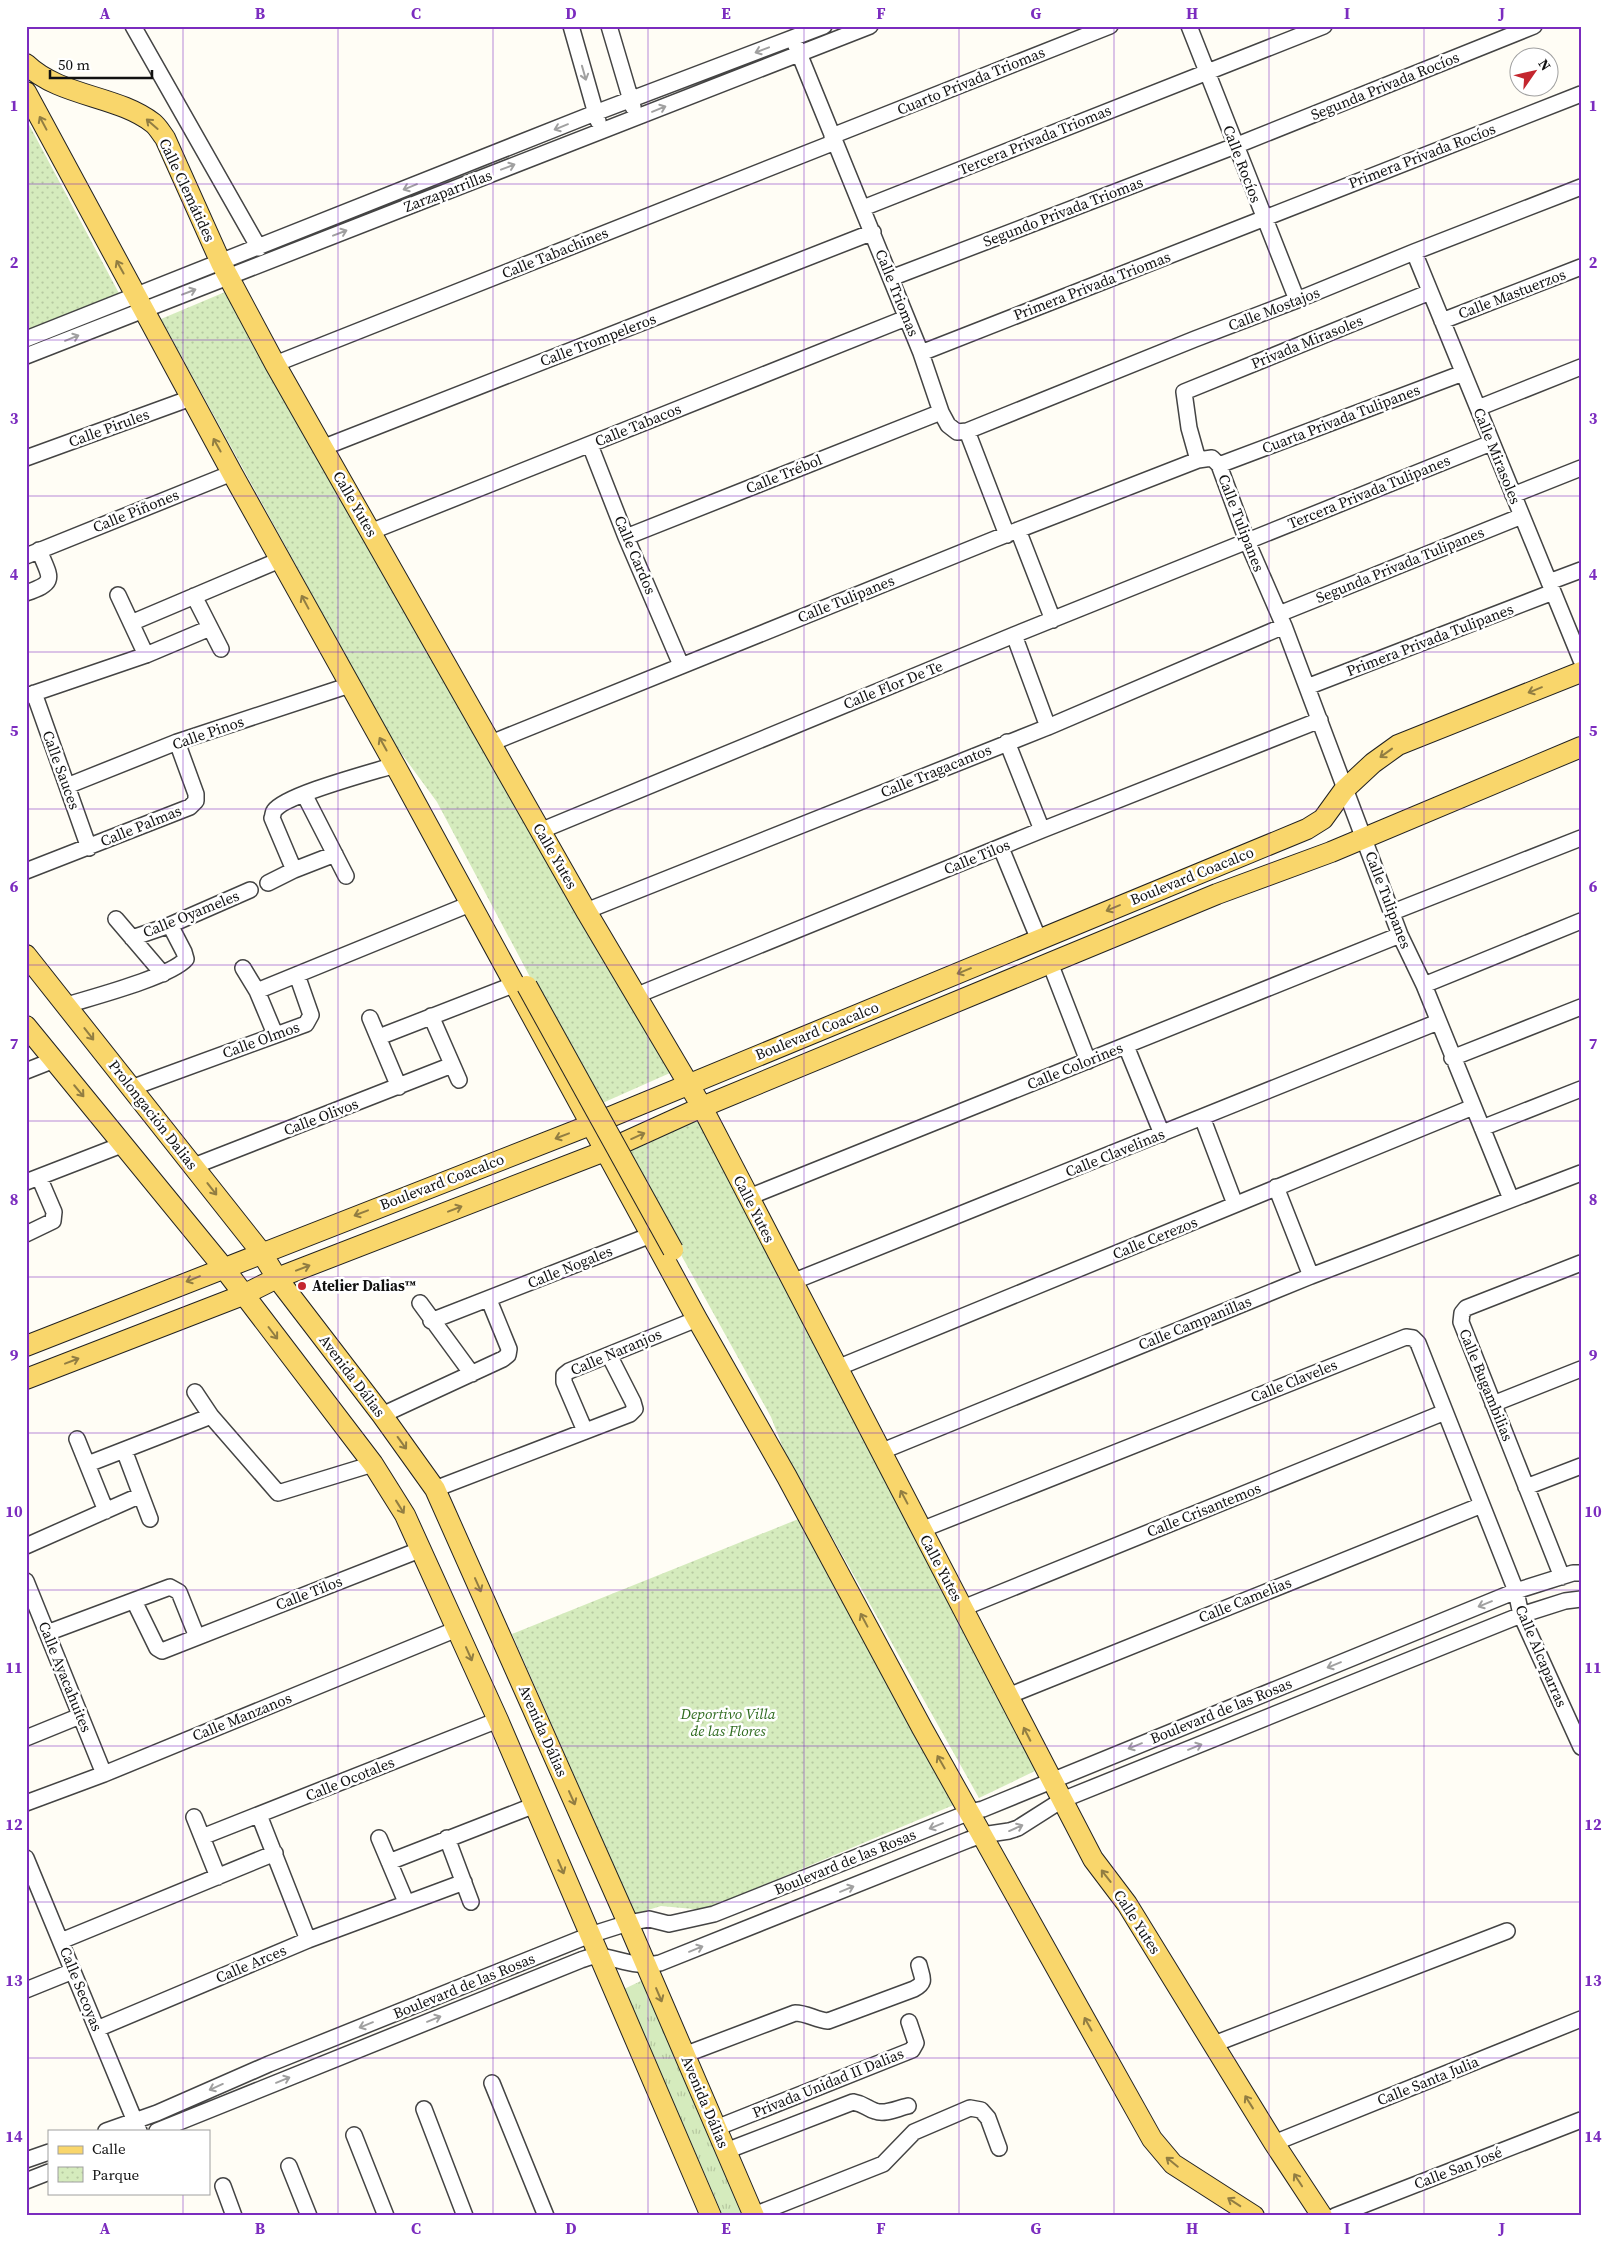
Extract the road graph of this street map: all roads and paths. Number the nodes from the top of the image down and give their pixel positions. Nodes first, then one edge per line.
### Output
1 (133, 26) edge
2 (571, 26) edge
3 (609, 26) edge
4 (824, 26) edge
5 (870, 26) edge
6 (1110, 26) edge
7 (1189, 26) edge
8 (1324, 26) edge
9 (1534, 26) edge
10 (794, 38) junction
11 (799, 54) junction
12 (26, 64) edge
13 (1207, 72) junction
14 (26, 92) edge
15 (1581, 94) edge
16 (630, 100) junction
17 (595, 113) junction
18 (638, 118) junction
19 (601, 131) junction
20 (834, 139) junction
21 (1235, 146) junction
22 (1581, 187) edge
23 (862, 208) junction
24 (1264, 218) junction
25 (873, 232) junction
26 (259, 248) junction
27 (1414, 252) junction
28 (1581, 267) edge
29 (224, 270) junction
30 (891, 278) junction
31 (1430, 292) junction
32 (1297, 300) junction
33 (140, 303) junction
34 (906, 318) junction
35 (1442, 321) junction
36 (26, 339) edge
37 (921, 353) junction
38 (26, 356) edge
39 (275, 364) junction
40 (1581, 367) edge
41 (1463, 373) junction
42 (191, 398) junction
43 (1478, 408) junction
44 (941, 412) junction
45 (967, 432) junction
46 (1491, 443) junction
47 (590, 444) junction
48 (322, 448) junction
49 (26, 458) edge
50 (1198, 460) junction
51 (1218, 465) junction
52 (1581, 468) edge
53 (232, 473) junction
54 (1514, 495) junction
55 (1522, 516) junction
56 (370, 532) junction
57 (1013, 532) junction
58 (626, 537) junction
59 (1247, 541) junction
60 (33, 553) edge
61 (282, 559) junction
62 (1581, 570) edge
63 (1551, 587) junction
64 (26, 593) edge
65 (118, 594) dead end
66 (194, 596) junction
67 (1054, 620) junction
68 (1281, 620) junction
69 (131, 623) junction
70 (210, 628) junction
71 (1014, 635) junction
72 (221, 649) dead end
73 (146, 655) junction
74 (1581, 660) edge
75 (681, 665) junction
76 (1581, 672) edge
77 (350, 686) junction
78 (1307, 688) junction
79 (30, 695) edge
80 (1320, 720) junction
81 (1048, 727) junction
82 (177, 742) junction
83 (1007, 742) junction
84 (491, 743) junction
85 (1581, 747) edge
86 (398, 770) junction
87 (67, 786) junction
88 (1344, 790) junction
89 (304, 794) junction
90 (540, 830) junction
91 (1042, 830) junction
92 (1364, 838) junction
93 (1581, 838) edge
94 (89, 848) junction
95 (1001, 848) junction
96 (335, 854) junction
97 (294, 870) junction
98 (26, 871) edge
99 (346, 876) dead end
100 (268, 883) dead end
101 (250, 890) dead end
102 (470, 904) junction
103 (586, 911) junction
104 (1393, 912) junction
105 (116, 919) dead end
106 (1581, 921) edge
107 (170, 924) junction
108 (1400, 934) junction
109 (132, 938) junction
110 (1038, 940) junction
111 (26, 955) edge
112 (1050, 963) junction
113 (244, 968) dead end
114 (163, 974) junction
115 (297, 975) junction
116 (520, 985) junction
117 (1424, 985) junction
118 (256, 991) junction
119 (635, 996) junction
120 (68, 1006) junction
121 (1581, 1007) edge
122 (431, 1016) junction
123 (370, 1018) dead end
124 (1438, 1022) junction
125 (26, 1026) edge
126 (275, 1034) junction
127 (379, 1037) junction
128 (1126, 1046) junction
129 (1452, 1058) junction
130 (54, 1060) junction
131 (1088, 1061) junction
132 (452, 1065) junction
133 (26, 1071) edge
134 (459, 1080) dead end
135 (688, 1084) junction
136 (399, 1087) junction
137 (131, 1088) junction
138 (1581, 1089) edge
139 (702, 1107) junction
140 (1473, 1107) junction
141 (1202, 1117) junction
142 (590, 1125) junction
143 (1482, 1128) junction
144 (1162, 1134) junction
145 (124, 1144) junction
146 (606, 1151) junction
147 (194, 1166) junction
148 (1581, 1172) edge
149 (32, 1179) edge
150 (1276, 1187) junction
151 (749, 1197) junction
152 (1511, 1199) junction
153 (1236, 1204) junction
154 (26, 1234) edge
155 (651, 1235) junction
156 (261, 1252) junction
157 (1581, 1264) edge
158 (223, 1267) junction
159 (1311, 1276) junction
160 (278, 1278) junction
161 (792, 1282) junction
162 (243, 1295) junction
163 (489, 1300) junction
164 (420, 1304) dead end
165 (697, 1318) junction
166 (431, 1321) junction
167 (26, 1346) edge
168 (609, 1355) junction
169 (836, 1368) junction
170 (1581, 1369) edge
171 (472, 1374) junction
172 (26, 1379) edge
173 (195, 1392) dead end
174 (1493, 1404) junction
175 (1445, 1412) junction
176 (382, 1415) junction
177 (211, 1416) junction
178 (585, 1431) junction
179 (78, 1438) dead end
180 (124, 1450) junction
181 (880, 1452) junction
182 (88, 1464) junction
183 (373, 1464) junction
184 (1581, 1466) edge
185 (787, 1477) junction
186 (1526, 1487) junction
187 (435, 1489) junction
188 (141, 1494) junction
189 (1482, 1505) junction
190 (106, 1510) junction
191 (150, 1519) dead end
192 (921, 1530) junction
193 (26, 1546) edge
194 (422, 1549) junction
195 (1574, 1573) edge
196 (27, 1587) edge
197 (1516, 1591) junction
198 (1581, 1599) edge
199 (134, 1601) junction
200 (963, 1608) junction
201 (1521, 1615) junction
202 (457, 1629) junction
203 (47, 1633) junction
204 (197, 1637) junction
205 (1008, 1696) junction
206 (80, 1716) junction
207 (498, 1720) junction
208 (26, 1738) edge
209 (1581, 1747) edge
210 (104, 1774) junction
211 (1052, 1780) junction
212 (1062, 1800) junction
213 (26, 1803) edge
214 (535, 1805) junction
215 (970, 1812) junction
216 (259, 1815) junction
217 (194, 1818) dead end
218 (982, 1835) junction
219 (202, 1837) junction
220 (379, 1838) dead end
221 (447, 1838) junction
222 (275, 1853) junction
223 (26, 1858) edge
224 (389, 1862) junction
225 (218, 1877) junction
226 (464, 1882) junction
227 (31, 1884) edge
228 (406, 1902) junction
229 (471, 1902) dead end
230 (628, 1923) junction
231 (1508, 1931) dead end
232 (590, 1935) junction
233 (308, 1940) junction
234 (61, 1941) junction
235 (599, 1955) junction
236 (919, 1965) dead end
237 (646, 1966) junction
238 (73, 1971) junction
239 (26, 1990) edge
240 (1581, 2020) edge
241 (909, 2022) dead end
242 (97, 2029) junction
243 (1214, 2044) junction
244 (684, 2055) junction
245 (492, 2083) dead end
246 (908, 2106) dead end
247 (424, 2109) dead end
248 (1581, 2120) edge
249 (137, 2126) edge
250 (716, 2128) junction
251 (112, 2130) edge
252 (158, 2130) edge
253 (354, 2135) dead end
254 (1274, 2143) junction
255 (999, 2148) dead end
256 (726, 2151) junction
257 (48, 2152) edge
258 (26, 2160) edge
259 (289, 2166) dead end
260 (48, 2172) edge
261 (26, 2181) edge
262 (222, 2186) dead end
263 (754, 2215) edge
264 (234, 2216) edge
265 (309, 2216) edge
266 (386, 2216) edge
267 (465, 2216) edge
268 (546, 2216) edge
269 (711, 2216) edge
270 (1254, 2216) edge
271 (1322, 2216) edge
272 (1335, 2216) edge

1 - 26 street
2 -> 17 street
3 - 16 street
4 - 10 street, Zarzaparrillas
5 - 11 street, Zarzaparrillas
6 - 20 street, Cuarto Privada Triomas
7 - 13 street, Calle Rocíos
8 - 13 street, Tercera Privada Triomas
9 - 21 street, Segunda Privada Rocíos
10 - 11 street, Calle Triomas
10 -> 16 street, Zarzaparrillas
18 -> 11 street, Zarzaparrillas
11 - 20 street, Calle Triomas
29 -> 12 main road, Calle Clemátides
13 - 21 street, Calle Rocíos
13 - 23 street, Tercera Privada Triomas
33 -> 14 main road
15 - 24 street, Primera Privada Rocíos
16 - 17 street, Zarzaparrillas
16 - 18 street
17 - 19 street
17 -> 26 street, Zarzaparrillas
18 - 19 street, Zarzaparrillas
29 -> 19 street, Zarzaparrillas
20 - 23 street, Calle Triomas
20 - 39 street, Calle Tabachines
21 - 24 street, Calle Rocíos
21 - 30 street, Segundo Privada Triomas
22 - 27 street, Calle Mostajos
23 - 25 street, Calle Triomas
24 - 32 street, Calle Rocíos
24 - 37 street, Primera Privada Triomas
25 - 30 street, Calle Triomas
25 - 48 street, Calle Trompeleros
26 - 29 street, Zarzaparrillas
27 - 31 street, Calle Mirasoles
27 - 32 street, Calle Mostajos
28 - 35 street, Calle Mastuerzos
29 - 33 street, Zarzaparrillas
29 - 39 main road, Calle Yutes
30 - 34 street, Calle Triomas
31 - 35 street, Calle Mirasoles
31 - 50 street, Privada Mirasoles
32 - 45 street, Calle Mostajos
33 - 36 street, Zarzaparrillas
38 -> 33 street, Zarzaparrillas
33 - 42 main road
34 - 37 street, Calle Triomas
34 - 47 street, Calle Tabacos
35 - 41 street, Calle Mirasoles
37 - 44 street, Calle Triomas
39 - 48 main road, Calle Yutes
40 - 43 street
41 - 43 street, Calle Mirasoles
41 - 51 street, Cuarta Privada Tulipanes
42 - 49 street, Calle Pirules
53 -> 42 main road
43 - 46 street, Calle Mirasoles
44 - 45 street, Calle Triomas
44 - 58 street, Calle Trébol
45 - 57 street
46 - 54 street, Calle Mirasoles
46 - 59 street, Tercera Privada Tulipanes
47 - 56 street, Calle Tabacos
47 - 58 street, Calle Cardos
48 - 56 main road, Calle Yutes
50 - 51 street, Calle Tulipanes
50 - 57 street, Calle Tulipanes
51 - 59 street, Calle Tulipanes
52 - 54 street
53 - 60 street, Calle Piñones
53 - 61 main road
54 - 55 street, Calle Mirasoles
55 - 63 street, Calle Mirasoles
55 - 68 street, Segunda Privada Tulipanes
56 - 84 main road, Calle Yutes
57 - 67 street
57 - 75 street, Calle Tulipanes
58 - 75 street, Calle Cardos
59 - 67 street, Calle Flor De Te
59 - 68 street, Calle Tulipanes
60 - 64 street, Calle Piñones
61 - 66 street
77 -> 61 main road
62 - 63 street, Primera Privada Tulipanes
63 - 74 street, Calle Mirasoles
63 - 78 street, Primera Privada Tulipanes
65 - 69 street
66 - 69 street
66 - 70 street
67 - 71 street, Calle Flor De Te
68 - 78 street, Calle Tulipanes
68 - 81 street, Calle Tragacantos
69 - 73 street
70 - 72 street
70 - 73 street
71 - 81 street
71 - 90 street, Calle Flor De Te
73 - 79 street
75 - 84 street, Calle Tulipanes
76 -> 88 main road, Boulevard Coacalco
77 - 82 street, Calle Pinos
86 -> 77 main road
78 - 80 street, Calle Tulipanes
79 - 87 street, Calle Sauces
80 - 88 street, Calle Tulipanes
80 - 91 street, Calle Tilos
81 - 83 street, Calle Tragacantos
82 - 87 street, Calle Pinos
82 - 94 street, Calle Palmas
83 - 91 street
83 - 103 street, Calle Tragacantos
84 - 90 main road, Calle Yutes
85 - 92 main road, Boulevard Coacalco
86 - 89 street
86 - 102 main road
86 - 116 main road
87 - 94 street, Calle Sauces
88 - 92 street, Calle Tulipanes
88 -> 110 main road, Boulevard Coacalco
89 - 96 street
89 - 97 street
90 - 103 main road, Calle Yutes
91 - 95 street, Calle Tilos
92 - 104 street, Calle Tulipanes
92 - 112 main road, Boulevard Coacalco
93 - 104 street
94 - 98 street, Calle Palmas
95 - 110 street
95 - 119 street, Calle Tilos
96 - 97 street
96 - 99 street
97 - 100 street
101 - 107 street, Calle Oyameles
102 - 115 street
102 - 116 main road
103 - 119 main road, Calle Yutes
104 - 108 street, Calle Tulipanes
105 - 109 street, Calle Oyameles
106 - 117 street
107 - 109 street, Calle Oyameles
107 - 114 street
108 - 117 street, Calle Tulipanes
108 - 128 street, Calle Colorines
109 - 114 street, Calle Oyameles
110 -> 135 main road, Boulevard Coacalco
111 - 120 main road, Prolongación Dalias
112 - 131 street
112 - 139 main road, Boulevard Coacalco
113 - 118 street
114 - 120 street
115 - 118 street
115 - 126 street, Calle Olmos
116 - 122 street
116 - 142 main road
116 - 185 main road, bridge
117 - 124 street, Calle Tulipanes
118 - 126 street
119 - 135 main road, Calle Yutes
120 -> 137 main road, Prolongación Dalias
121 - 129 street
122 - 127 street
122 - 132 street
123 - 127 street
124 - 129 street, Calle Tulipanes
124 - 141 street, Calle Clavelinas
125 - 130 main road
126 - 137 street, Calle Olmos
127 - 136 street
128 - 131 street, Calle Colorines
128 - 144 street
129 - 140 street, Calle Tulipanes
130 - 133 street
130 -> 145 main road
131 - 151 street, Calle Colorines
132 - 134 street
132 - 136 street, Calle Olivos
135 - 139 main road, Calle Yutes
135 - 142 main road, Boulevard Coacalco
136 - 147 street, Calle Olivos
137 - 147 main road, Prolongación Dalias
138 - 143 street
146 -> 139 main road, Boulevard Coacalco
139 - 151 main road, Calle Yutes
140 - 143 street, Calle Tulipanes
140 - 150 street, Calle Cerezos
141 - 144 street, Calle Clavelinas
141 - 153 street
142 - 146 main road
142 -> 156 main road, Boulevard Coacalco
143 - 152 street, Calle Tulipanes
144 - 161 street, Calle Clavelinas
145 - 149 street
145 - 158 main road
146 - 155 main road
160 -> 146 main road, Boulevard Coacalco
147 -> 156 main road, Prolongación Dalias
148 - 152 street, Calle Campanillas
149 - 154 street
150 - 153 street, Calle Cerezos
150 - 159 street
151 - 161 main road, Calle Yutes
152 - 159 street, Calle Campanillas
153 - 169 street, Calle Cerezos
155 - 163 street, Calle Nogales
155 - 165 main road
156 - 158 main road, Boulevard Coacalco
156 - 160 main road, Prolongación Dalias
157 - 174 street, Calle Bugambilias
158 - 162 main road
158 -> 167 main road, Boulevard Coacalco
159 - 181 street, Calle Campanillas
160 - 162 main road, Boulevard Coacalco
160 - 176 main road, Avenida Dálias
161 - 169 main road, Calle Yutes
172 -> 162 main road, Boulevard Coacalco
162 -> 183 main road
163 - 166 street, Calle Nogales
163 - 171 street
164 - 166 street
165 - 168 street, Calle Naranjos
165 - 185 main road
166 - 171 street
168 - 178 street, Calle Naranjos
168 - 178 street
169 - 181 main road, Calle Yutes
170 - 174 street
171 - 176 street
173 - 177 street
174 - 186 street, Calle Bugambilias
175 - 189 street, Calle Claveles
175 - 192 street, Calle Claveles
175 - 200 street, Calle Crisantemos
176 -> 187 main road, Avenida Dálias
177 - 180 street
177 - 183 street
178 - 187 street
179 - 182 street
180 - 182 street
180 - 188 street
192 -> 181 main road, Calle Yutes
182 - 190 street
183 -> 194 main road
184 - 186 street
215 -> 185 main road
186 - 195 street, Calle Bugambilias
187 -> 230 main road, Avenida Dálias
188 - 190 street
188 - 191 street
189 - 197 street, Calle Claveles
189 - 205 street, Calle Camelias
190 - 193 street
192 - 200 main road, Calle Yutes
194 - 202 main road
194 - 204 street, Calle Tilos
195 - 197 street, Boulevard de las Rosas
196 - 203 street, Calle Ayacahuites
197 - 201 street, Calle Alcaparras
197 -> 211 street, Boulevard de las Rosas
198 - 201 street, Boulevard de las Rosas
199 - 203 street
199 - 204 street, Calle Tilos
199 - 204 street
200 - 205 main road, Calle Yutes
201 - 209 street, Calle Alcaparras
212 -> 201 street, Boulevard de las Rosas
202 -> 207 main road
202 - 210 street, Calle Manzanos
203 - 206 street, Calle Ayacahuites
211 -> 205 main road, Calle Yutes
206 - 208 street
206 - 210 street, Calle Ayacahuites
207 - 214 main road
207 - 216 street, Calle Ocotales
210 - 213 street, Calle Manzanos
211 - 212 main road, Calle Yutes
211 - 215 street, Boulevard de las Rosas
218 -> 212 street, Boulevard de las Rosas
243 -> 212 main road, Calle Yutes
214 - 221 street
214 -> 232 main road
215 - 218 main road
215 -> 230 street, Boulevard de las Rosas
216 - 219 street, Calle Ocotales
216 - 222 street
217 - 219 street
237 -> 218 street, Boulevard de las Rosas
270 -> 218 main road
219 - 225 street
220 - 224 street
221 - 224 street
221 - 226 street
222 - 225 street
222 - 233 street
223 - 227 street, Calle Secoyas
224 - 228 street
225 - 234 street
226 - 228 street, Calle Arces
226 - 229 street
227 - 234 street, Calle Secoyas
228 - 233 street, Calle Arces
230 - 232 street, Boulevard de las Rosas
230 - 237 main road, Avenida Dálias
231 - 243 street
232 - 235 main road
232 -> 249 street, Boulevard de las Rosas
233 - 242 street, Calle Arces
234 - 238 street, Calle Secoyas
235 - 237 street, Boulevard de las Rosas
252 -> 235 street, Boulevard de las Rosas
235 - 269 main road
236 - 244 street
237 -> 244 main road, Avenida Dálias
238 - 239 street
238 - 242 street, Calle Secoyas
240 - 254 street, Calle Santa Julia
241 - 250 street, Privada Unidad II Dalias
242 - 249 street, Calle Secoyas
254 -> 243 main road, Calle Yutes
244 - 250 main road, Avenida Dálias
245 - 268 street
246 - 256 street
247 - 267 street
248 - 272 street, Calle San José
249 - 251 street, Boulevard de las Rosas
250 - 256 main road, Avenida Dálias
253 - 266 street
271 -> 254 main road
255 - 263 street
256 - 263 main road, Avenida Dálias
257 - 258 street
259 - 265 street
260 - 261 street
262 - 264 street

